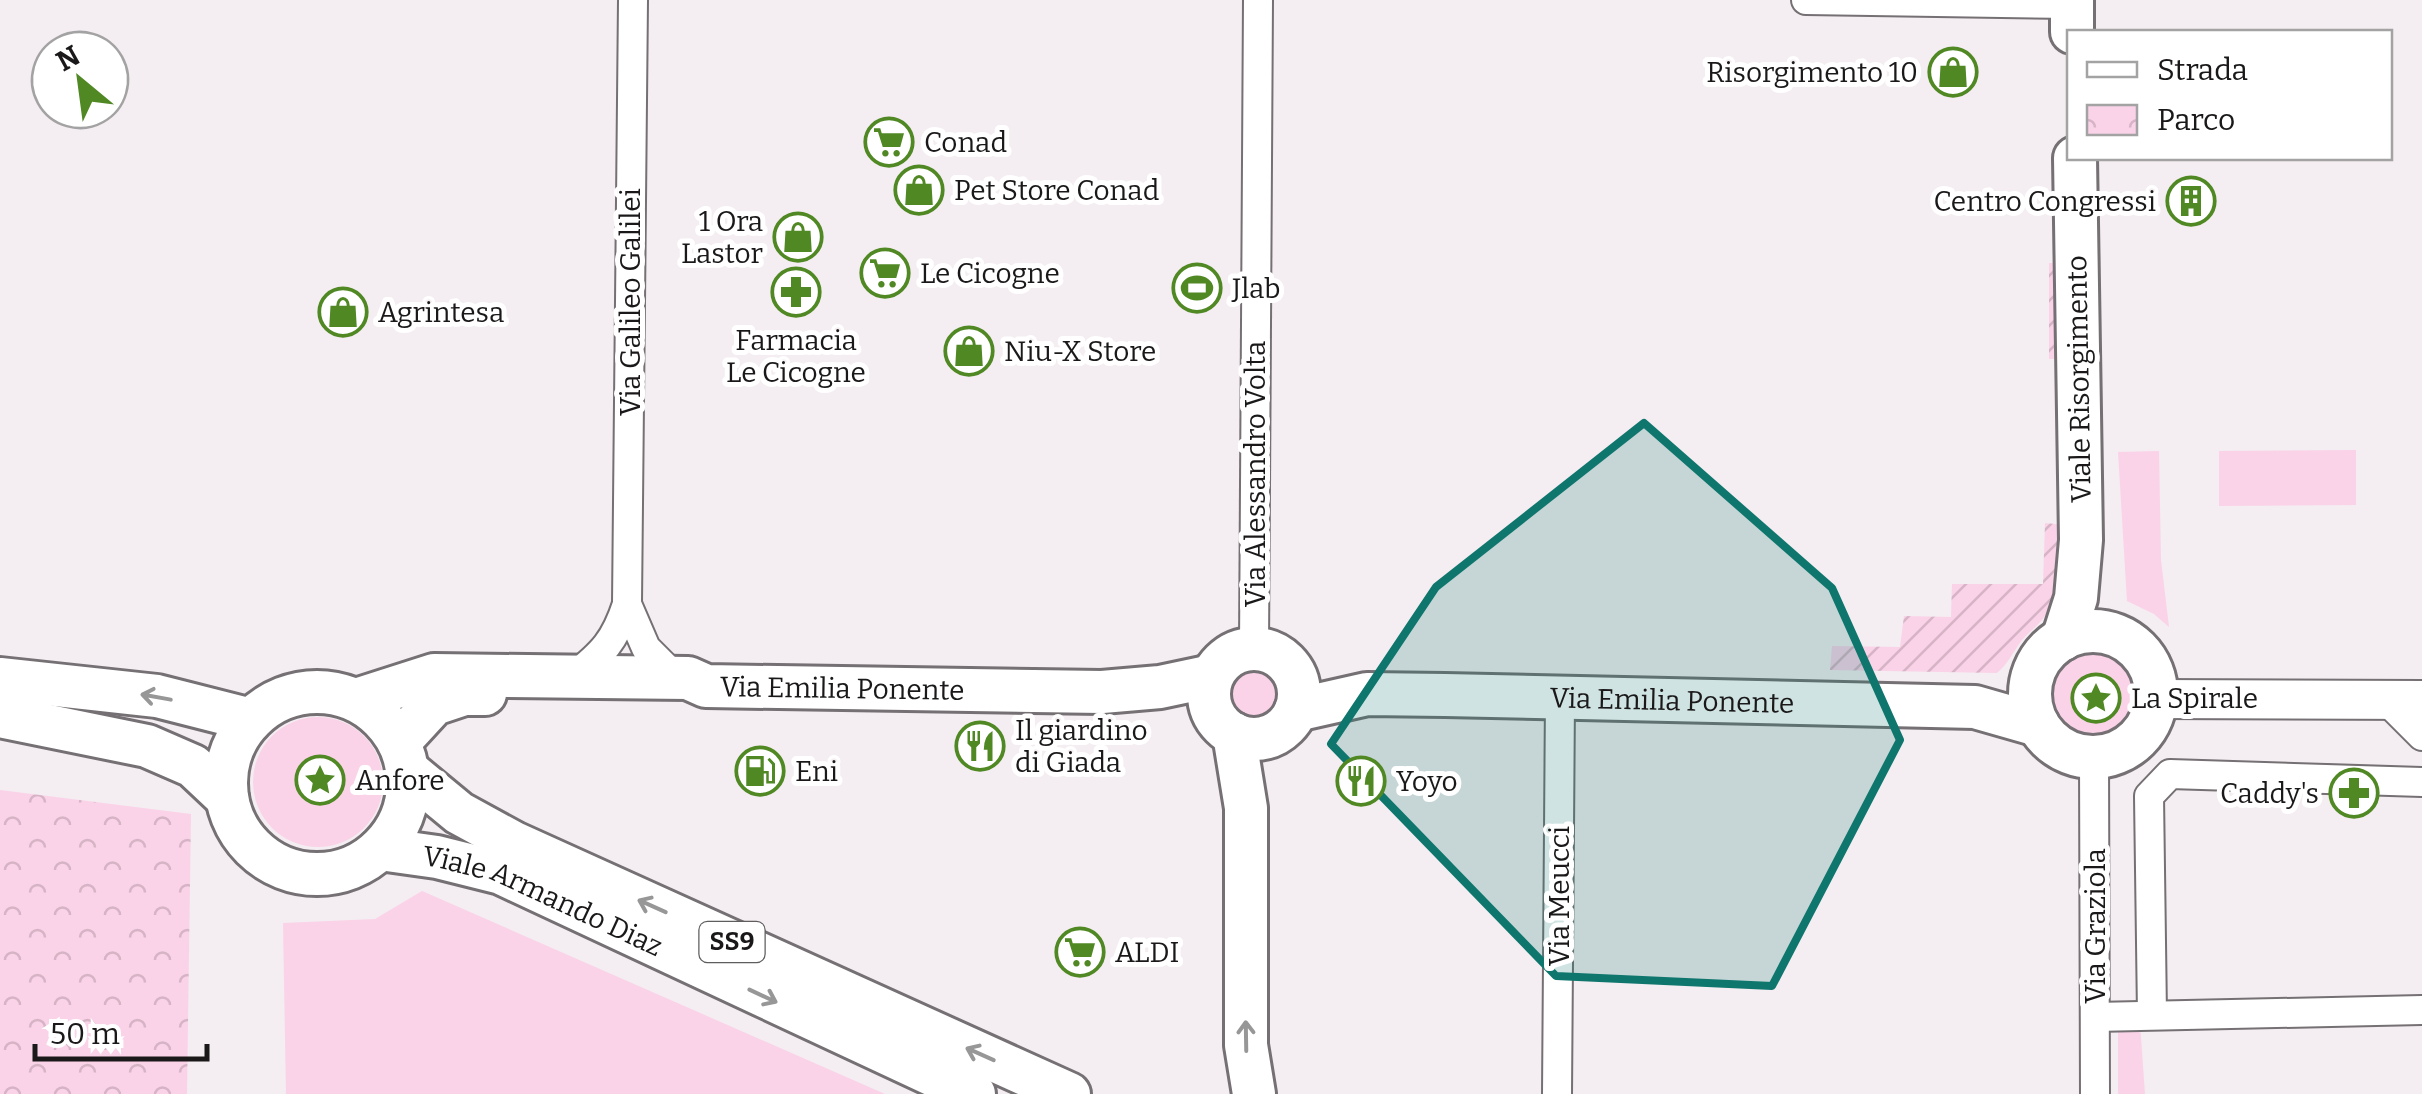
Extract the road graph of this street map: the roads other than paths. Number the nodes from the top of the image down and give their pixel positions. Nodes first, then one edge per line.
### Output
1 (632, 0) edge
2 (1258, 0) edge
3 (1806, 0) edge
4 (2072, 12) edge
5 (2075, 160) edge
6 (2081, 540) junction
7 (628, 604) junction
8 (2114, 635) junction
9 (2062, 639) junction
10 (1254, 648) junction
11 (573, 677) junction
12 (0, 679) edge
13 (691, 682) junction
14 (2031, 683) junction
15 (1296, 695) junction
16 (1560, 698) junction
17 (2156, 699) junction
18 (356, 700) junction
19 (2404, 700) edge
20 (1975, 708) junction
21 (0, 716) edge
22 (1231, 716) junction
23 (251, 720) junction
24 (2038, 725) junction
25 (2422, 736) edge
26 (403, 756) junction
27 (2094, 758) junction
28 (2422, 782) edge
29 (227, 798) junction
30 (380, 849) junction
31 (2422, 1010) edge
32 (2152, 1015) junction
33 (2095, 1017) junction
34 (974, 1094) edge
35 (1069, 1094) edge
36 (1254, 1094) edge
37 (1557, 1094) edge
38 (2095, 1094) edge

1 - 7 street, Via Galileo Galilei
2 - 10 street, Via Alessandro Volta
3 - 4 street
5 - 6 main road, Viale Risorgimento
6 - 8 main road, Viale Risorgimento
6 - 9 main road, Viale Risorgimento
7 - 11 street, Via Galileo Galilei
7 - 13 street, Via Galileo Galilei
8 - 9 main road
8 - 17 main road
9 - 14 main road
10 - 15 main road
10 - 22 main road
11 - 13 main road, Via Emilia Ponente
11 - 18 main road, Via Emilia Ponente
23 -> 12 main road
13 - 22 main road, Via Emilia Ponente
13 - 26 main road, Via Emilia Ponente
14 - 20 main road, Via Emilia Ponente
14 - 24 main road
15 - 16 main road, Via Emilia Ponente
15 - 22 main road, Via Emilia Ponente
16 - 20 main road, Via Emilia Ponente
16 - 37 street, Via Meucci
17 - 19 main road
17 - 27 main road
18 - 23 main road
18 - 26 main road, SS9
19 - 25 street
20 - 24 main road, Via Emilia Ponente
21 - 29 main road
36 -> 22 main road
23 - 29 main road
24 - 27 main road
26 - 30 main road
35 -> 26 main road, Viale Armando Diaz / SS9
27 - 33 street, Via Graziola
28 - 32 street
29 - 30 main road
30 -> 34 main road, Viale Armando Diaz / SS9
31 - 32 street
32 - 33 street
33 - 38 street, Via Graziola

